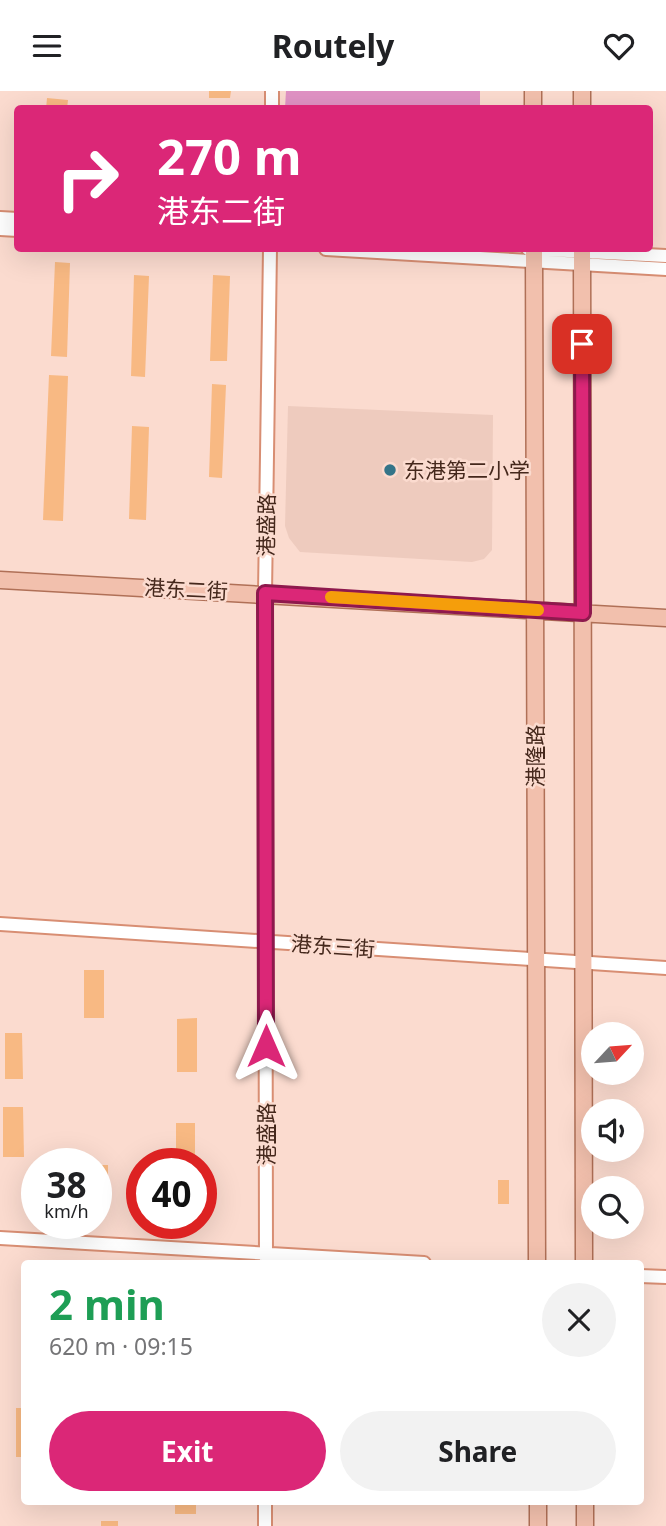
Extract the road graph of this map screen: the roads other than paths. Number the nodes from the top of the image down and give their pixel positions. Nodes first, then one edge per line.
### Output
1 (270, 252) edge
2 (532, 252) edge
3 (582, 255) edge
4 (666, 257) edge
5 (666, 269) edge
6 (0, 580) edge
7 (265, 593) junction
8 (535, 610) junction
9 (583, 613) junction
10 (666, 618) edge
11 (0, 924) edge
12 (266, 941) junction
13 (536, 959) junction
14 (584, 962) junction
15 (666, 968) edge
16 (0, 1238) edge
17 (266, 1259) edge
18 (306, 1260) edge
19 (537, 1260) edge
20 (584, 1260) edge
21 (644, 1276) edge
22 (666, 1277) edge
23 (265, 1505) edge
24 (538, 1505) edge
25 (585, 1505) edge
26 (265, 1526) edge
27 (538, 1526) edge
28 (585, 1526) edge

1 - 7 street, 港盛路
2 - 3 street
2 - 8 main road, 港隆路
3 - 4 street
3 - 5 street
3 - 9 main road
6 - 7 main road, 港东二街
7 - 8 main road, 港东二街
7 - 12 street, 港盛路
8 - 9 main road, 港东二街
8 - 13 main road, 港隆路
9 - 10 main road, 港东二街
9 - 14 main road
11 - 12 street, 港东三街
12 - 13 street, 港东三街
12 - 17 street, 港盛路
13 - 14 street, 港东三街
13 - 19 main road, 港隆路
14 - 15 street, 港东三街
14 - 20 main road
16 - 17 street
17 - 18 street
21 - 22 street
23 - 26 street
24 - 27 main road
25 - 28 main road

